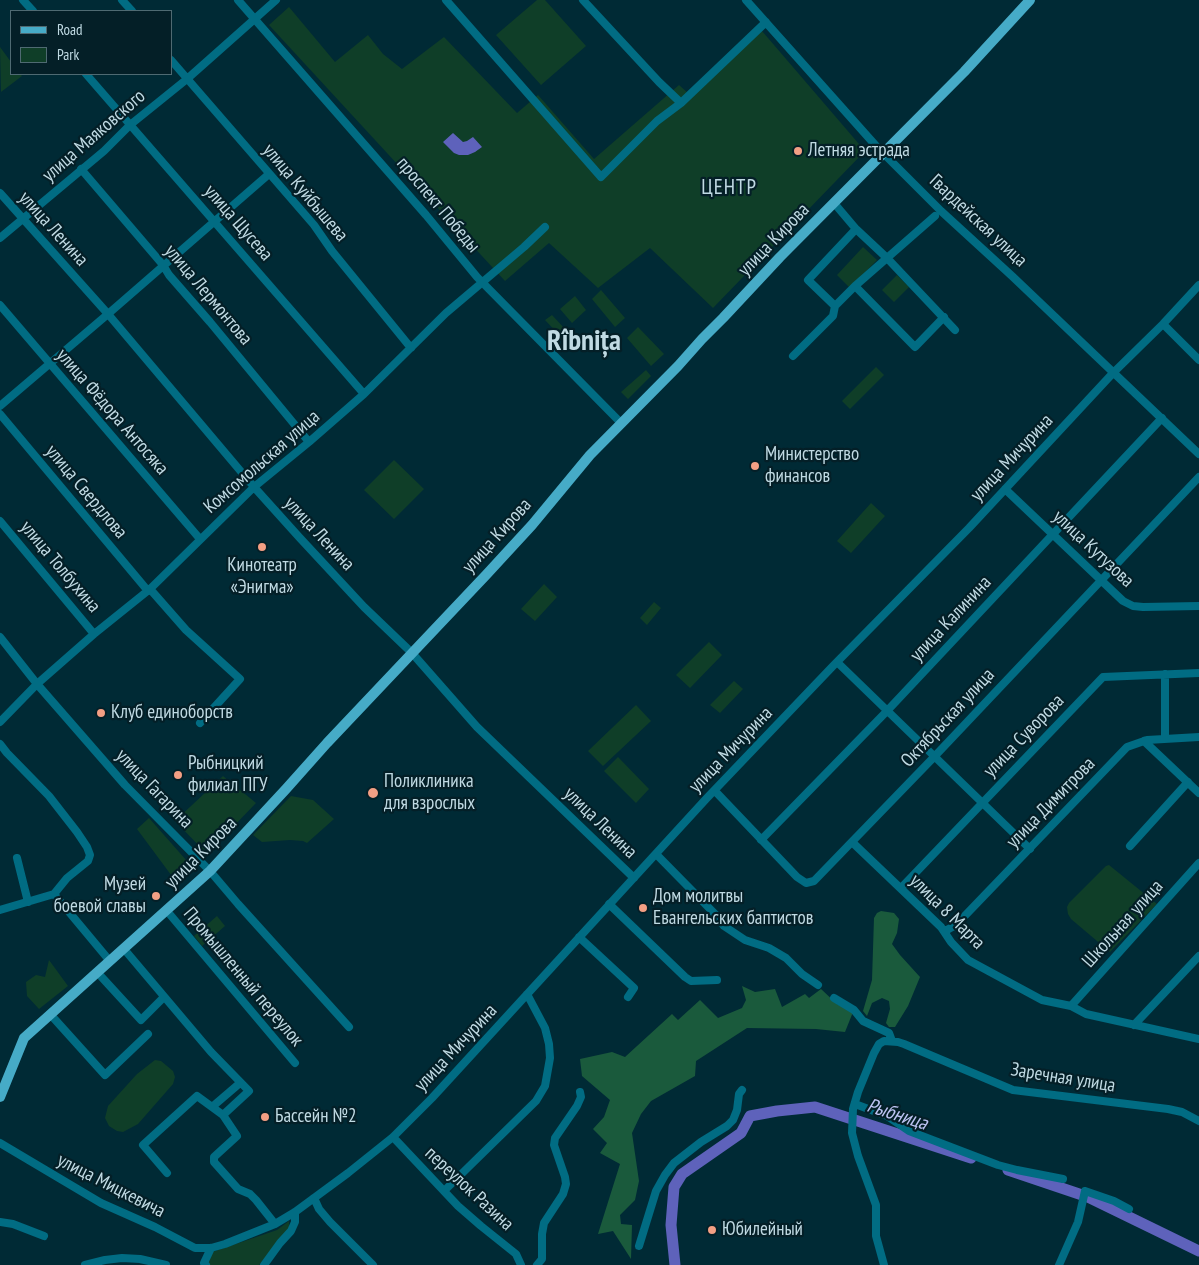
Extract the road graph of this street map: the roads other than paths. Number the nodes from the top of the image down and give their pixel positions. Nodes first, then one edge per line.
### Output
1 (24, 0) edge
2 (122, 0) edge
3 (238, 0) edge
4 (276, 0) edge
5 (446, 0) edge
6 (583, 0) edge
7 (746, 0) edge
8 (1030, 0) edge
9 (32, 10) edge
10 (131, 10) edge
11 (256, 18) junction
12 (766, 22) junction
13 (172, 61) edge
14 (87, 75) edge
15 (187, 79) junction
16 (681, 103) junction
17 (130, 126) junction
18 (883, 152) junction
19 (81, 170) junction
20 (269, 174) junction
21 (0, 192) edge
22 (834, 203) junction
23 (935, 216) dead end
24 (22, 219) junction
25 (214, 221) junction
26 (545, 227) dead end
27 (856, 229) junction
28 (0, 238) edge
29 (887, 258) junction
30 (163, 265) junction
31 (482, 282) junction
32 (1199, 285) edge
33 (855, 286) junction
34 (0, 305) edge
35 (835, 306) junction
36 (108, 314) junction
37 (944, 317) junction
38 (1163, 324) junction
39 (955, 330) dead end
40 (411, 348) junction
41 (793, 356) dead end
42 (1199, 360) edge
43 (49, 363) junction
44 (1113, 373) junction
45 (364, 394) junction
46 (0, 406) edge
47 (0, 414) edge
48 (1162, 418) junction
49 (621, 423) junction
50 (309, 442) junction
51 (1199, 454) edge
52 (1199, 477) edge
53 (254, 487) junction
54 (1005, 489) junction
55 (0, 521) edge
56 (1054, 534) junction
57 (200, 539) junction
58 (1101, 580) junction
59 (149, 590) junction
60 (1199, 606) edge
61 (94, 634) junction
62 (0, 637) edge
63 (412, 653) junction
64 (837, 662) junction
65 (1199, 673) edge
66 (1165, 674) junction
67 (37, 684) junction
68 (887, 711) junction
69 (0, 722) edge
70 (200, 723) dead end
71 (1165, 738) junction
72 (1199, 738) edge
73 (1144, 741) junction
74 (0, 744) edge
75 (4, 753) edge
76 (934, 757) junction
77 (1188, 782) junction
78 (715, 791) junction
79 (1199, 793) edge
80 (983, 802) junction
81 (761, 840) junction
82 (852, 842) junction
83 (1130, 846) dead end
84 (1030, 849) junction
85 (656, 854) junction
86 (17, 858) dead end
87 (1199, 863) edge
88 (210, 871) junction
89 (634, 878) junction
90 (901, 888) junction
91 (54, 894) junction
92 (28, 902) junction
93 (609, 904) junction
94 (0, 910) edge
95 (166, 911) junction
96 (945, 931) junction
97 (579, 937) junction
98 (124, 949) junction
99 (1199, 956) edge
100 (109, 960) junction
101 (97, 972) junction
102 (717, 980) dead end
103 (818, 985) dead end
104 (527, 994) junction
105 (164, 997) junction
106 (628, 997) dead end
107 (834, 998) dead end
108 (1071, 1006) junction
109 (50, 1014) junction
110 (1134, 1024) junction
111 (349, 1027) dead end
112 (148, 1034) dead end
113 (1199, 1039) edge
114 (895, 1041) junction
115 (295, 1063) dead end
116 (240, 1083) junction
117 (742, 1090) dead end
118 (580, 1092) dead end
119 (0, 1096) edge
120 (854, 1106) junction
121 (212, 1107) junction
122 (223, 1115) junction
123 (1199, 1121) edge
124 (393, 1137) junction
125 (0, 1142) edge
126 (167, 1173) dead end
127 (1063, 1179) dead end
128 (444, 1192) junction
129 (314, 1198) junction
130 (1129, 1209) dead end
131 (295, 1212) junction
132 (0, 1222) edge
133 (275, 1224) junction
134 (44, 1236) dead end
135 (639, 1246) dead end
136 (211, 1248) junction
137 (203, 1264) edge
138 (85, 1265) edge
139 (166, 1265) edge
140 (264, 1265) edge
141 (373, 1265) edge
142 (521, 1265) edge
143 (538, 1265) edge
144 (884, 1265) edge
145 (1059, 1265) edge

1 - 9 street
2 - 10 street
3 - 11 street, проспект Победы
4 - 11 street, улица Маяковского
5 - 16 street
6 - 16 street
7 - 12 street, Гвардейская улица
8 - 18 main road, улица Кирова
11 - 15 street, улица Маяковского
11 - 31 street, проспект Победы
12 - 16 street
12 - 18 street, Гвардейская улица
13 - 15 street, улица Куйбышева
14 - 17 street, улица Щусева
15 - 17 street, улица Маяковского
15 - 20 street, улица Куйбышева
17 - 19 street, улица Маяковского
17 - 25 street, улица Щусева
18 - 22 main road, улица Кирова
18 - 44 street, Гвардейская улица
19 - 24 street, улица Маяковского
19 - 30 street, улица Лермонтова
20 - 25 street
20 - 40 street, улица Куйбышева
21 - 24 street, улица Ленина
22 - 27 street
22 - 49 main road, улица Кирова
23 - 29 street
24 - 28 street, улица Маяковского
24 - 36 street, улица Ленина
25 - 30 street
25 - 45 street, улица Щусева
26 - 31 street, Комсомольская улица
27 - 29 street
27 - 35 street
29 - 33 street
29 - 37 street
30 - 36 street
30 - 50 street, улица Лермонтова
31 - 40 street, Комсомольская улица
31 - 49 street, проспект Победы
32 - 38 street, улица Мичурина
33 - 35 street
33 - 37 street
34 - 43 street, улица Фёдора Антосяка
35 - 41 street
36 - 43 street
36 - 53 street, улица Ленина
37 - 39 street
38 - 42 street
38 - 44 street, улица Мичурина
40 - 45 street, Комсомольская улица
43 - 46 street
43 - 57 street, улица Фёдора Антосяка
44 - 48 street, Гвардейская улица
44 - 54 street, улица Мичурина
45 - 50 street, Комсомольская улица
47 - 59 street, улица Свердлова
48 - 51 street, Гвардейская улица
48 - 56 street, улица Калинина
49 - 63 main road, улица Кирова
50 - 53 street, Комсомольская улица
52 - 58 street, Октябрьская улица
53 - 57 street, Комсомольская улица
53 - 63 street, улица Ленина
54 - 56 street, улица Кутузова
54 - 64 street, улица Мичурина
55 - 61 street, улица Толбухина
56 - 58 street, улица Кутузова
56 - 68 street, улица Калинина
57 - 59 street, Комсомольская улица
58 - 60 street, улица Кутузова
58 - 76 street, Октябрьская улица
59 - 61 street, Комсомольская улица
59 - 70 street, улица Свердлова
61 - 67 street, Комсомольская улица
62 - 67 street, улица Гагарина
63 - 88 main road, улица Кирова
63 - 89 street, улица Ленина
64 - 68 street
64 - 78 street, улица Мичурина
65 - 66 street, улица Суворова
66 - 71 street
66 - 80 street, улица Суворова
67 - 69 street, Комсомольская улица
67 - 88 street, улица Гагарина
68 - 76 street
68 - 81 street, улица Калинина
71 - 72 street, улица Димитрова
71 - 73 street, улица Димитрова
73 - 77 street
73 - 84 street, улица Димитрова
74 - 75 street
75 - 91 street
76 - 80 street
76 - 82 street, Октябрьская улица
77 - 79 street
77 - 83 street
78 - 81 street, Октябрьская улица
78 - 85 street, улица Мичурина
80 - 84 street
80 - 90 street, улица Суворова
81 - 82 street, Октябрьская улица
82 - 90 street, улица 8 Марта
84 - 96 street, улица Димитрова
85 - 89 street, улица Мичурина
85 - 103 street
86 - 92 street
87 - 108 street, Школьная улица
88 - 95 main road, улица Кирова
88 - 111 street, улица Гагарина
89 - 93 street, улица Мичурина
90 - 96 street, улица 8 Марта
91 - 92 street
91 - 100 street
92 - 94 street
93 - 97 street, улица Мичурина
93 - 102 street
95 - 98 main road, улица Кирова
95 - 115 street, Промышленный переулок
96 - 108 street, улица 8 Марта
97 - 104 street, улица Мичурина
97 - 106 street
98 - 100 main road, улица Кирова
98 - 105 street
99 - 110 street
100 - 101 main road, улица Кирова
101 - 105 street
101 - 109 main road, улица Кирова
104 - 124 street, улица Мичурина
104 - 128 street
105 - 116 street
107 - 114 street, Заречная улица
108 - 110 street, улица 8 Марта
109 - 112 street
109 - 119 main road, улица Кирова
110 - 113 street, улица 8 Марта
114 - 120 street
114 - 123 street, Заречная улица
116 - 121 street
116 - 122 street
117 - 135 street
118 - 143 street
120 - 127 street
120 - 144 street
121 - 122 street
121 - 126 street
122 - 133 street
124 - 128 street, переулок Разина
124 - 129 street, улица Мичурина
125 - 136 street, улица Мицкевича
128 - 142 street, переулок Разина
129 - 131 street, улица Мичурина
129 - 141 street
130 - 145 street
131 - 133 street, улица Мичурина
131 - 140 street
132 - 134 street
133 - 136 street, улица Мицкевича
136 - 137 street
138 - 139 street

